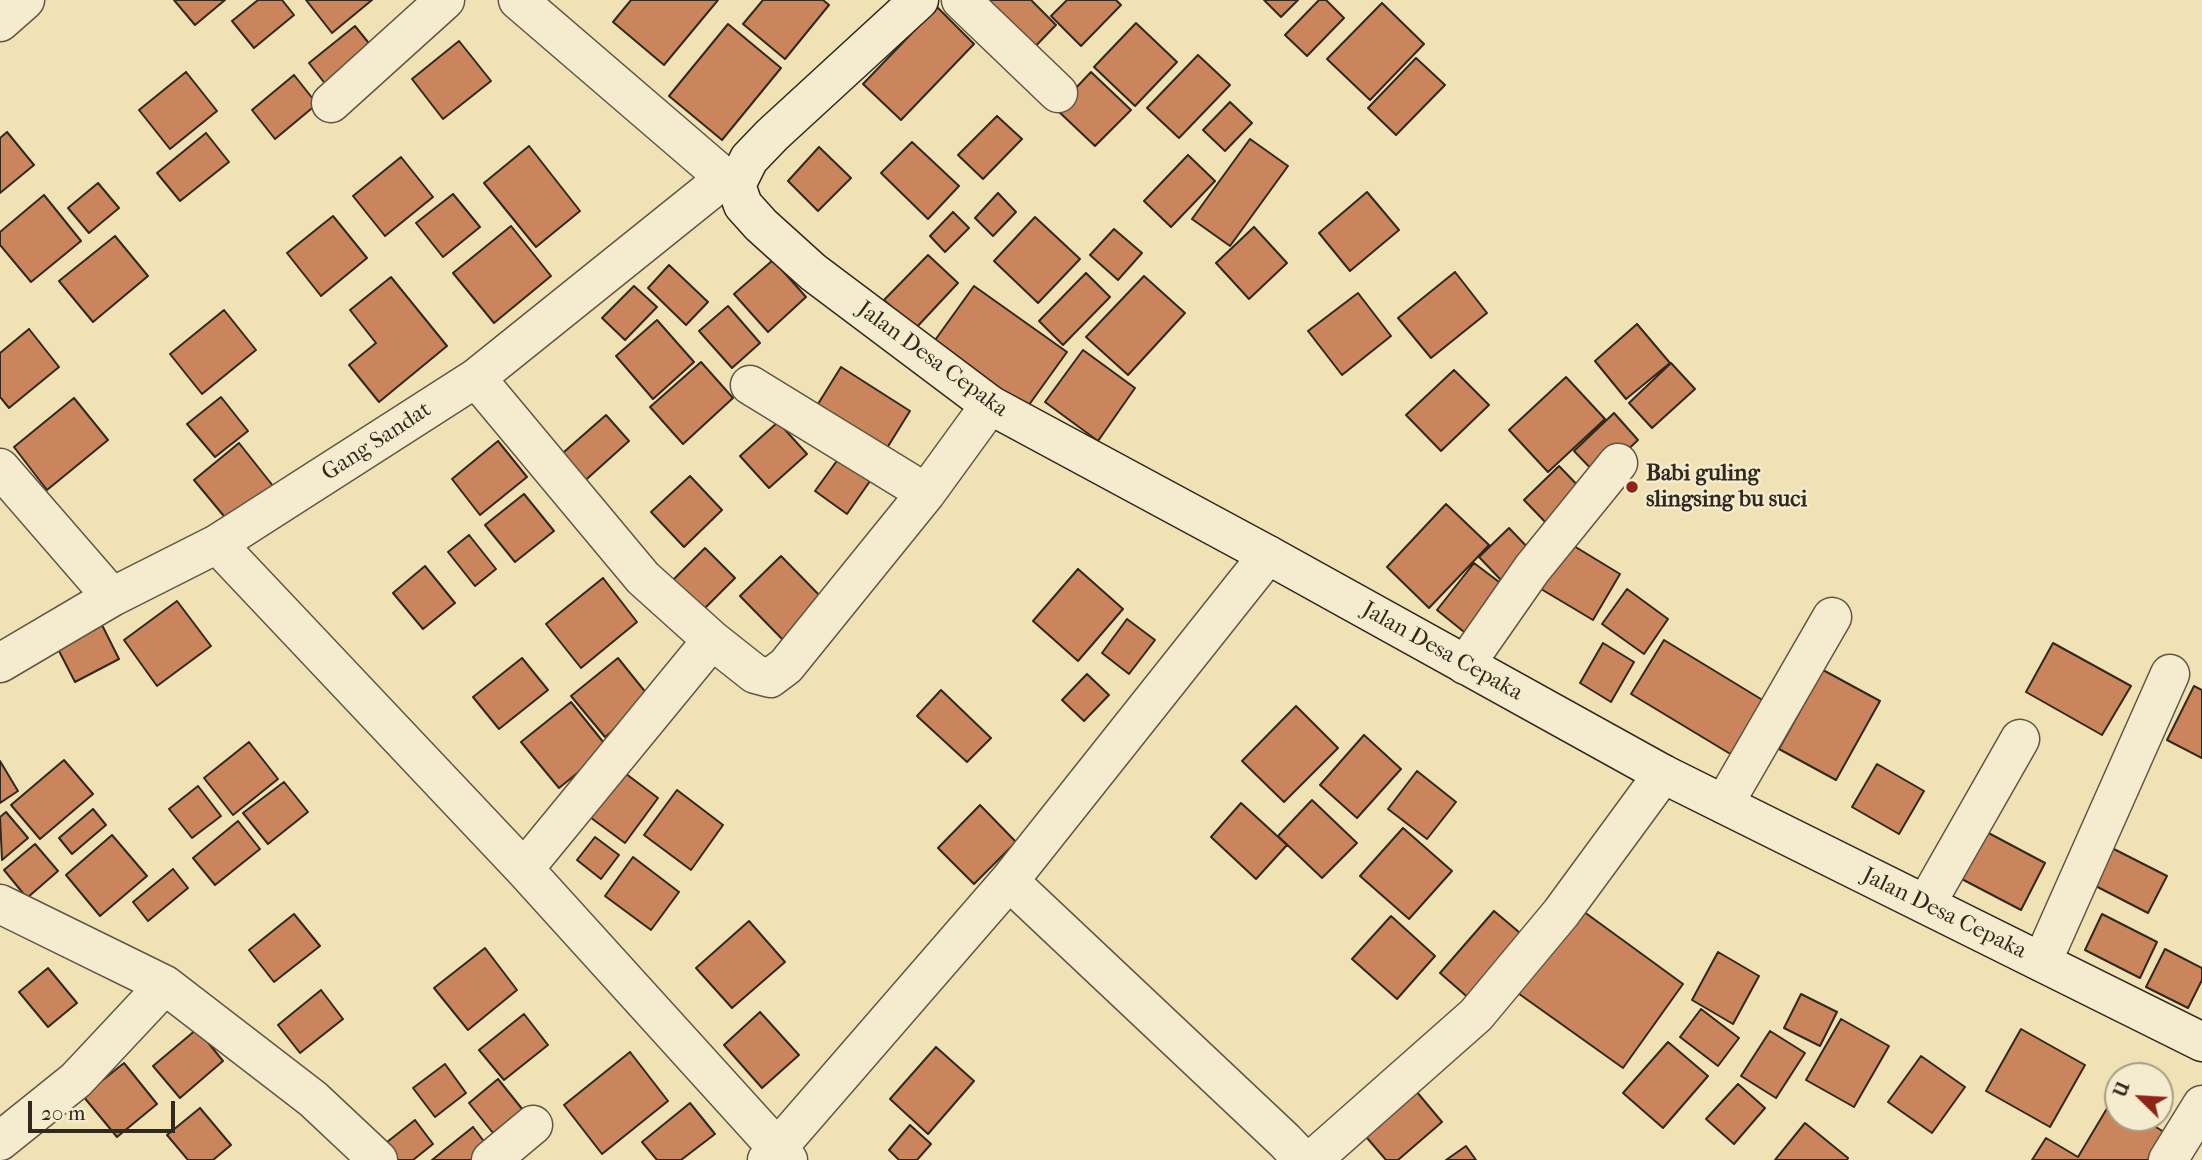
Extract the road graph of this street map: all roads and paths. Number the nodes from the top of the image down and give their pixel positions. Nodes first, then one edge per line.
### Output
1 (25, 0) edge
2 (445, 0) edge
3 (518, 0) edge
4 (919, 0) edge
5 (961, 0) edge
6 (0, 22) edge
7 (1058, 93) dead end
8 (331, 103) dead end
9 (730, 182) junction
10 (476, 378) junction
11 (750, 385) dead end
12 (990, 405) junction
13 (1618, 463) dead end
14 (0, 468) edge
15 (926, 493) junction
16 (217, 544) junction
17 (1268, 555) junction
18 (112, 597) junction
19 (1832, 617) dead end
20 (712, 640) junction
21 (0, 663) edge
22 (1465, 665) junction
23 (2170, 674) dead end
24 (2020, 739) dead end
25 (1663, 774) junction
26 (1724, 804) junction
27 (524, 869) junction
28 (1009, 881) junction
29 (0, 904) edge
30 (1926, 904) junction
31 (2042, 962) junction
32 (165, 985) junction
33 (2202, 1042) edge
34 (2202, 1105) edge
35 (533, 1125) dead end
36 (0, 1141) edge
37 (777, 1157) edge
38 (379, 1160) edge
39 (491, 1160) edge
40 (1303, 1160) edge
41 (1312, 1160) edge
42 (2168, 1160) edge

1 - 6 street
2 - 8 street
3 - 9 street
4 - 9 street
5 - 7 street
9 - 10 street, Gang Sandat
9 - 12 street, Jalan Desa Cepaka
10 - 16 street, Gang Sandat
10 - 20 street
11 - 15 street
12 - 15 street
12 - 17 street, Jalan Desa Cepaka
13 - 22 street
14 - 18 street
15 - 20 street
16 - 18 street, Gang Sandat
16 - 27 street
17 - 22 street, Jalan Desa Cepaka
17 - 28 street
18 - 21 street, Gang Sandat
19 - 26 street
20 - 27 street
22 - 25 street, Jalan Desa Cepaka
23 - 31 street
24 - 30 street
25 - 26 street, Jalan Desa Cepaka
25 - 41 street
26 - 30 street, Jalan Desa Cepaka
27 - 37 street
28 - 37 street
28 - 40 street
29 - 32 street
30 - 31 street, Jalan Desa Cepaka
31 - 33 street, Jalan Desa Cepaka
32 - 36 street
32 - 38 street
34 - 42 street
35 - 39 street

